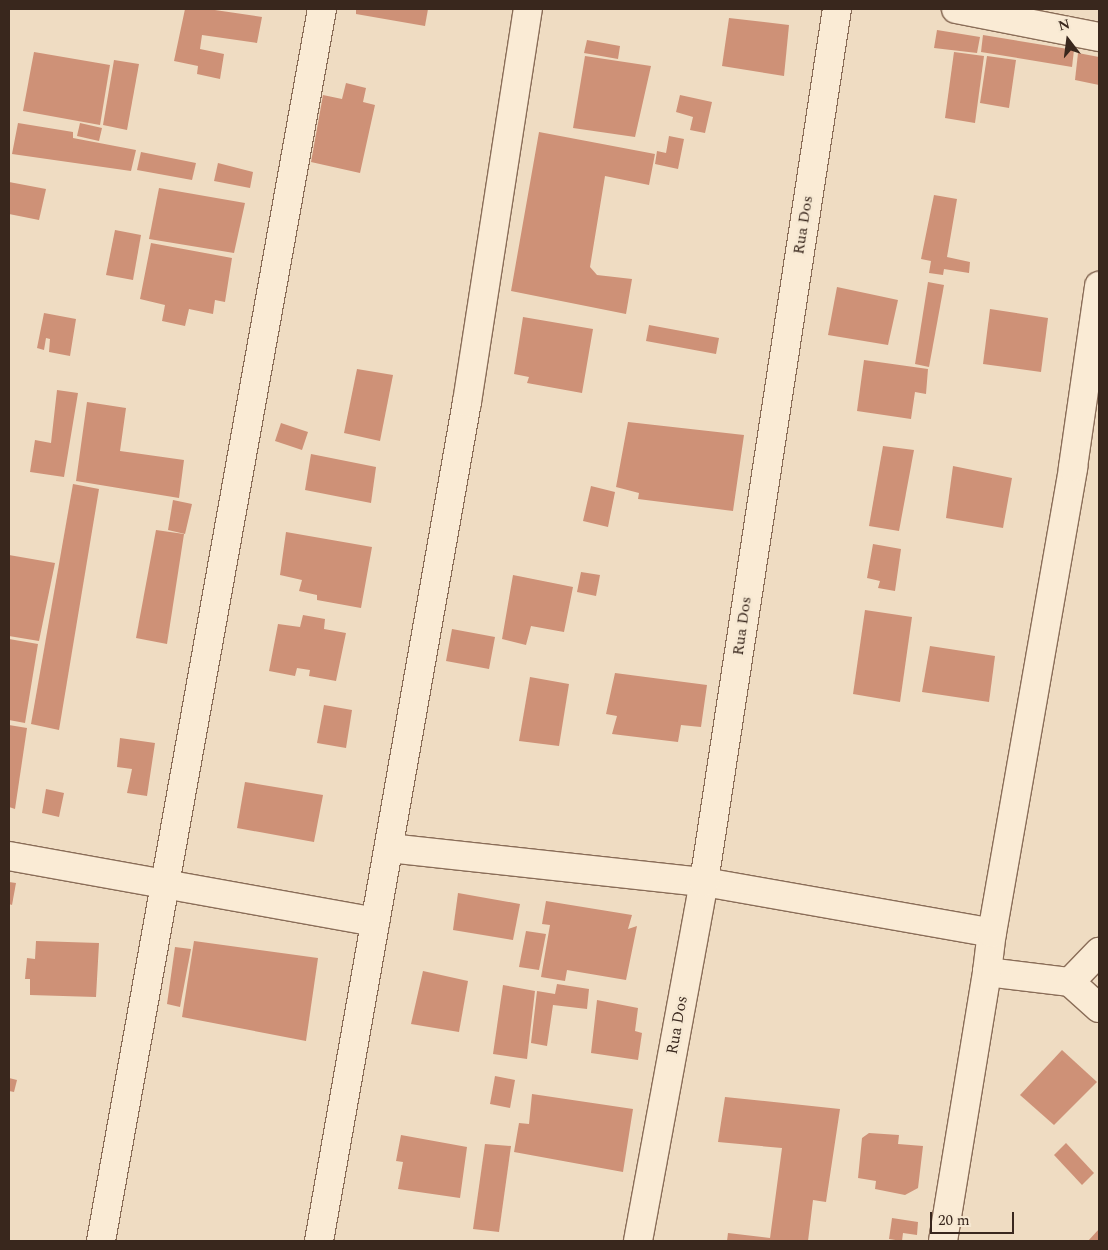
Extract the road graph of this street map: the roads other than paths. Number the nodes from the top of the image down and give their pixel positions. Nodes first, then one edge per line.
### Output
1 (322, 9) edge
2 (528, 9) edge
3 (837, 9) edge
4 (956, 9) edge
5 (1099, 37) edge
6 (1099, 286) edge
7 (389, 848) junction
8 (9, 856) edge
9 (165, 882) junction
10 (704, 882) junction
11 (375, 922) junction
12 (992, 933) junction
13 (1099, 952) edge
14 (987, 972) junction
15 (1070, 982) junction
16 (1099, 1008) edge
17 (101, 1241) edge
18 (319, 1241) edge
19 (638, 1241) edge
20 (943, 1241) edge

1 - 9 street
2 - 7 street
3 - 10 street, Rua Dos
4 - 5 street
6 - 12 street
7 - 10 street
7 - 11 street
8 - 9 street
9 - 11 street
9 - 17 street
10 - 12 street
10 - 19 street, Rua Dos
11 - 18 street
12 - 14 street
13 - 15 street
14 - 15 street
14 - 20 street
15 - 16 street

